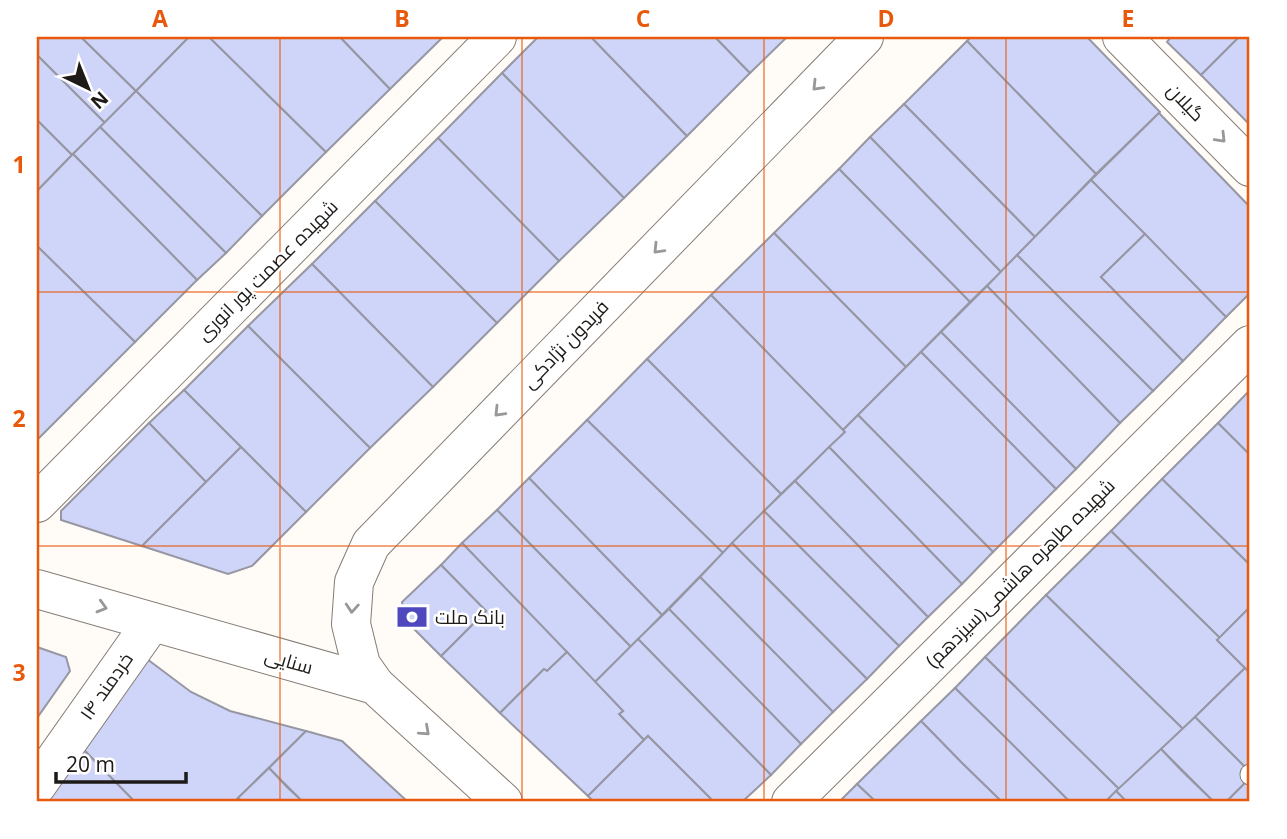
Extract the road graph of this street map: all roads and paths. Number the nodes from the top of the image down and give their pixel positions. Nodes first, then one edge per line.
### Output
1 (496, 37) edge
2 (864, 37) edge
3 (1122, 37) edge
4 (1250, 167) edge
5 (1250, 345) edge
6 (37, 503) edge
7 (37, 589) edge
8 (152, 622) junction
9 (374, 685) junction
10 (37, 785) edge
11 (488, 798) edge
12 (790, 802) edge

1 - 6 street, شهیده عصمت پور انوری
2 -> 9 street, فریدون نژادکی
3 -> 4 street, گیلان
5 - 12 street, شهیده طاهره هاشمی(سیزدهم)
7 -> 8 street, سنایی
8 - 9 street, سنایی
8 - 10 street, خردمند ۱۴
9 -> 11 street, سنایی

